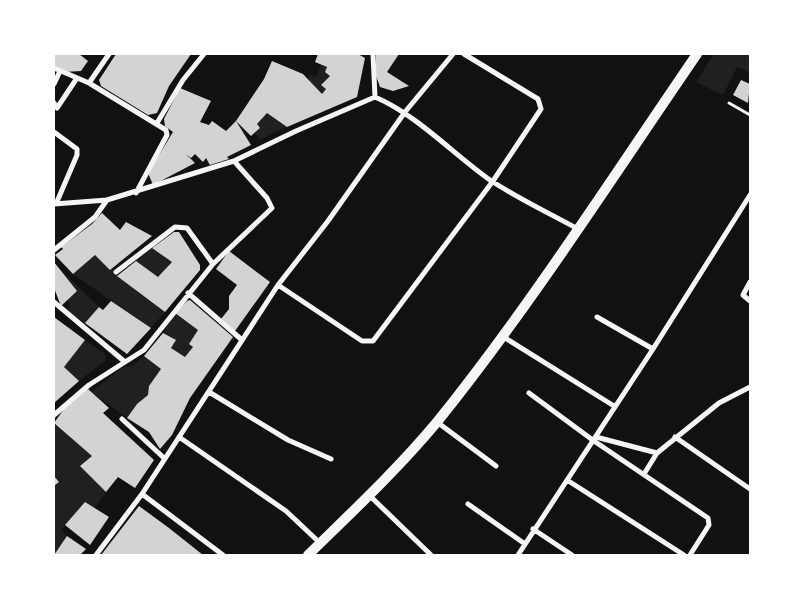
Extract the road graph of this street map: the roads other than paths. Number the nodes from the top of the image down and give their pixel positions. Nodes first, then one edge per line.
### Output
1 (108, 54) edge
2 (204, 54) edge
3 (374, 54) edge
4 (453, 54) edge
5 (464, 54) edge
6 (697, 54) edge
7 (54, 68) edge
8 (60, 71) junction
9 (76, 78) junction
10 (89, 83) junction
11 (54, 84) edge
12 (375, 97) junction
13 (729, 103) dead end
14 (55, 108) edge
15 (405, 112) junction
16 (750, 115) edge
17 (158, 123) junction
18 (54, 132) edge
19 (234, 161) junction
20 (493, 181) junction
21 (136, 193) junction
22 (750, 195) edge
23 (107, 200) junction
24 (55, 204) edge
25 (578, 229) junction
26 (54, 250) edge
27 (214, 264) junction
28 (116, 272) dead end
29 (750, 282) edge
30 (278, 285) junction
31 (188, 293) junction
32 (750, 301) edge
33 (54, 302) edge
34 (597, 317) dead end
35 (502, 335) junction
36 (242, 340) junction
37 (653, 349) junction
38 (125, 362) junction
39 (750, 387) edge
40 (209, 392) junction
41 (529, 393) dead end
42 (614, 406) junction
43 (54, 415) edge
44 (122, 419) dead end
45 (436, 422) junction
46 (179, 437) junction
47 (674, 437) junction
48 (595, 439) junction
49 (657, 453) junction
50 (164, 458) junction
51 (331, 459) dead end
52 (496, 466) dead end
53 (644, 474) junction
54 (567, 480) junction
55 (750, 489) edge
56 (142, 494) junction
57 (370, 496) junction
58 (468, 504) dead end
59 (533, 529) junction
60 (321, 543) junction
61 (524, 544) junction
62 (96, 555) edge
63 (223, 555) edge
64 (308, 555) edge
65 (431, 555) edge
66 (518, 555) edge
67 (572, 555) edge
68 (684, 555) edge
69 (690, 555) edge

1 - 10 street
2 - 17 street
3 - 12 street
4 - 15 street
5 - 20 street
6 - 25 main road
7 - 8 street
8 - 9 street
8 - 11 street
9 - 10 street
9 - 14 street
10 - 17 street
12 - 15 street
12 - 19 street
13 - 16 lane
15 - 20 street
15 - 30 street
17 - 21 street
18 - 24 street
19 - 21 street
19 - 27 street
20 - 25 street
20 - 30 street
21 - 23 street
22 - 37 street
23 - 24 street
23 - 26 street
25 - 35 main road
27 - 28 street
27 - 31 street
29 - 32 street
30 - 36 street
31 - 36 street
31 - 38 street
33 - 38 street
34 - 37 street
35 - 42 street
35 - 45 main road
36 - 40 street
37 - 42 street
38 - 43 street
39 - 47 street
40 - 46 street
40 - 51 street
41 - 48 street
42 - 48 street
44 - 50 street
45 - 52 street
45 - 57 main road
46 - 50 street
46 - 60 street
47 - 49 street
47 - 55 street
48 - 49 street
48 - 53 street
48 - 54 street
49 - 53 street
50 - 56 street
53 - 69 street
54 - 59 street
54 - 68 street
56 - 62 street
56 - 63 street
57 - 60 main road
57 - 65 street
58 - 61 street
59 - 61 street
59 - 67 street
60 - 64 main road
61 - 66 street

